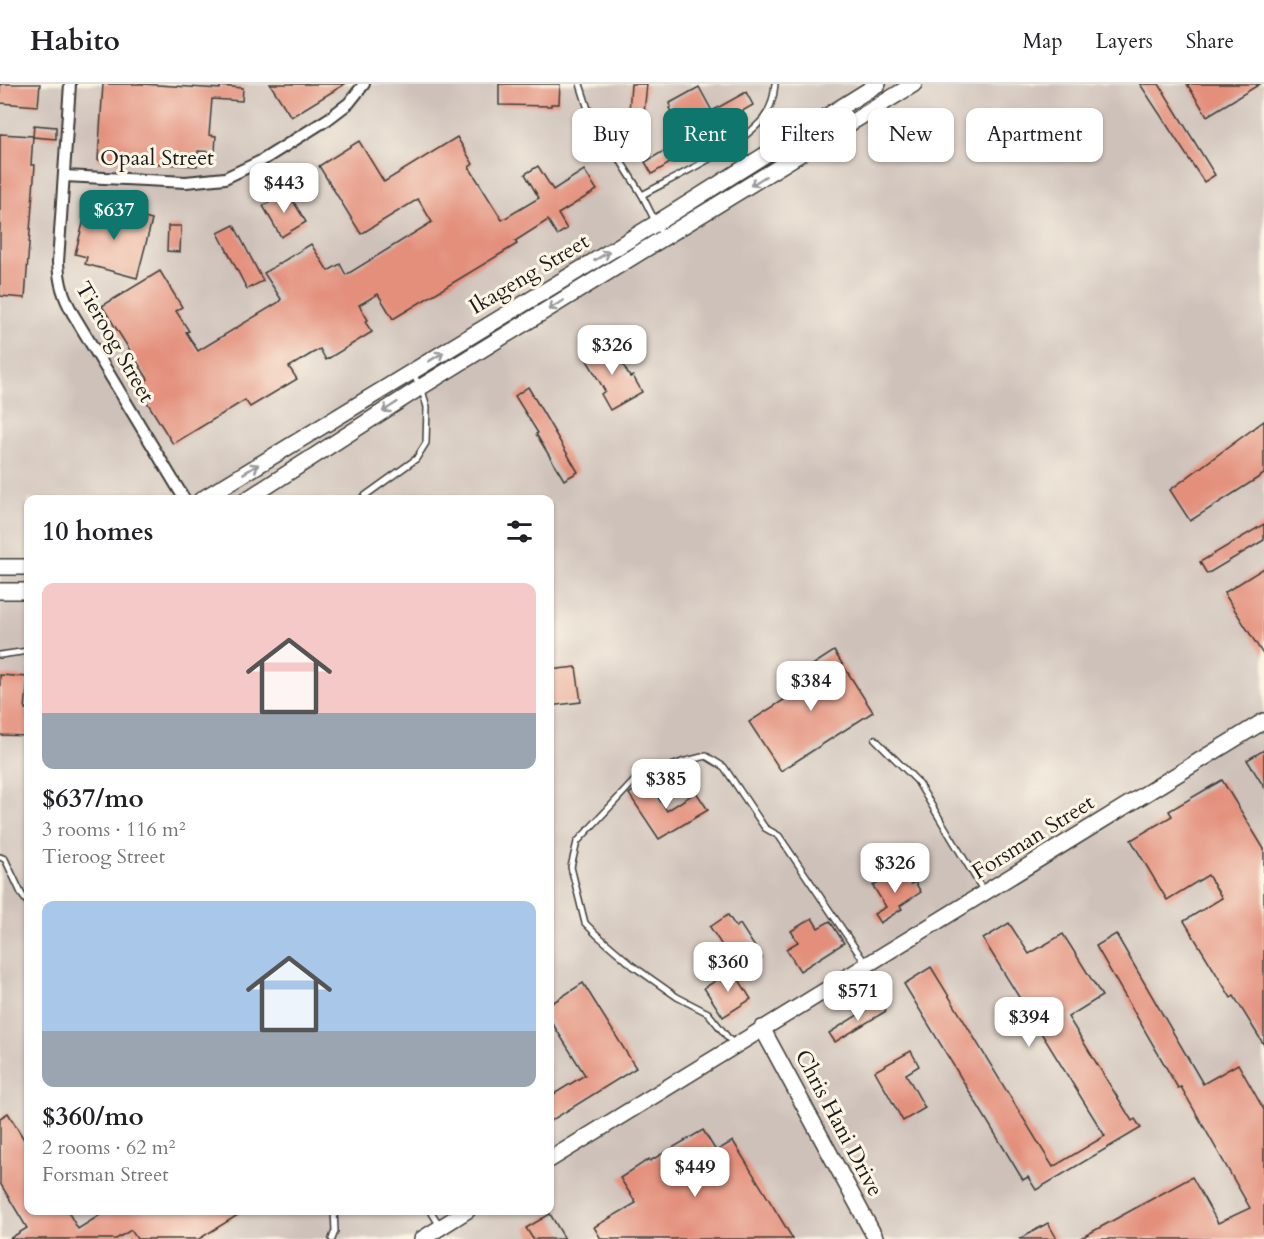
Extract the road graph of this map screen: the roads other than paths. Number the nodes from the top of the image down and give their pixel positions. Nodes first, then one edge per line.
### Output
1 (70, 84) edge
2 (364, 84) edge
3 (580, 84) edge
4 (775, 84) edge
5 (878, 84) edge
6 (914, 84) edge
7 (64, 176) junction
8 (642, 195) junction
9 (656, 224) junction
10 (664, 239) junction
11 (411, 372) junction
12 (421, 387) junction
13 (348, 411) junction
14 (358, 427) junction
15 (182, 495) edge
16 (209, 495) edge
17 (254, 495) edge
18 (366, 495) edge
19 (0, 567) edge
20 (24, 567) edge
21 (0, 591) edge
22 (24, 591) edge
23 (24, 652) edge
24 (0, 655) edge
25 (1264, 721) edge
26 (876, 739) dead end
27 (0, 857) edge
28 (985, 894) junction
29 (24, 898) edge
30 (867, 965) junction
31 (762, 1028) junction
32 (734, 1046) junction
33 (554, 1157) edge
34 (334, 1215) edge
35 (433, 1215) edge
36 (460, 1215) edge
37 (441, 1227) junction
38 (332, 1239) edge
39 (422, 1239) edge
40 (876, 1239) edge

1 - 7 street, Tieroog Street
2 - 7 street, Opaal Street
3 - 8 lane
4 - 8 lane
5 - 9 street, Ikageng Street
6 -> 10 street, Ikageng Street
7 - 15 street, Tieroog Street
8 - 9 lane
9 - 10 lane
11 -> 9 street, Ikageng Street
10 -> 12 street, Ikageng Street
11 - 12 lane
11 - 13 street, Ikageng Street
12 -> 14 street, Ikageng Street
12 - 18 lane
13 - 14 street
16 -> 13 street, Ikageng Street
14 - 17 street, Ikageng Street
19 - 20 street
21 - 22 street
23 - 24 lane
25 - 28 street, Forsman Street
26 - 28 lane
27 - 29 lane
28 - 30 street, Forsman Street
30 - 31 street, Forsman Street
30 - 32 lane
31 - 32 street, Forsman Street
31 - 40 street, Chris Hani Drive
32 - 33 street, Forsman Street
34 - 38 lane
35 - 37 lane
36 - 37 street
37 - 39 street

